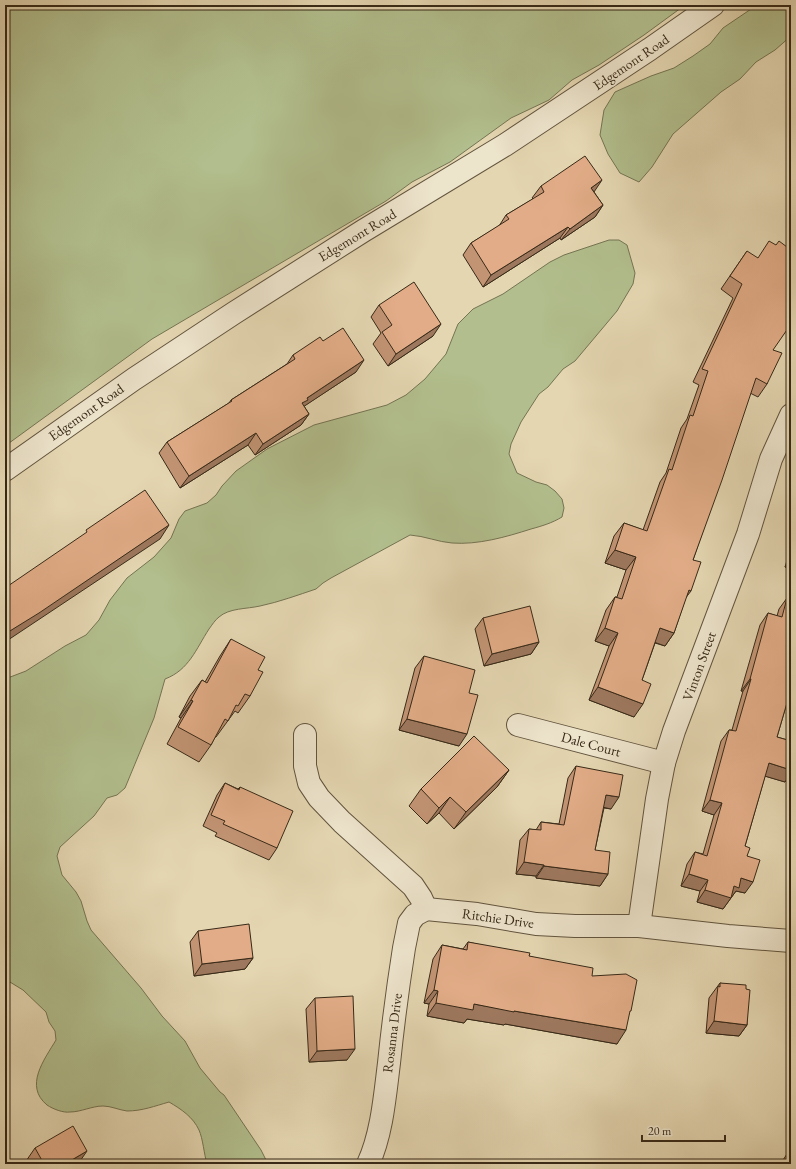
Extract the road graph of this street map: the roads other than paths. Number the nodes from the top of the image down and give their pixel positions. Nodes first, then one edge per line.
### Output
1 (713, 5) edge
2 (791, 415) edge
3 (5, 470) edge
4 (518, 725) dead end
5 (305, 735) dead end
6 (664, 763) junction
7 (426, 909) junction
8 (639, 926) junction
9 (791, 941) edge
10 (368, 1164) edge

1 - 3 street, Edgemont Road
2 - 6 street, Vinton Street
4 - 6 street, Dale Court
5 - 7 street
6 - 8 street, Vinton Street
7 - 8 street, Ritchie Drive
7 - 10 street, Rosanna Drive
8 - 9 street, Ritchie Drive

